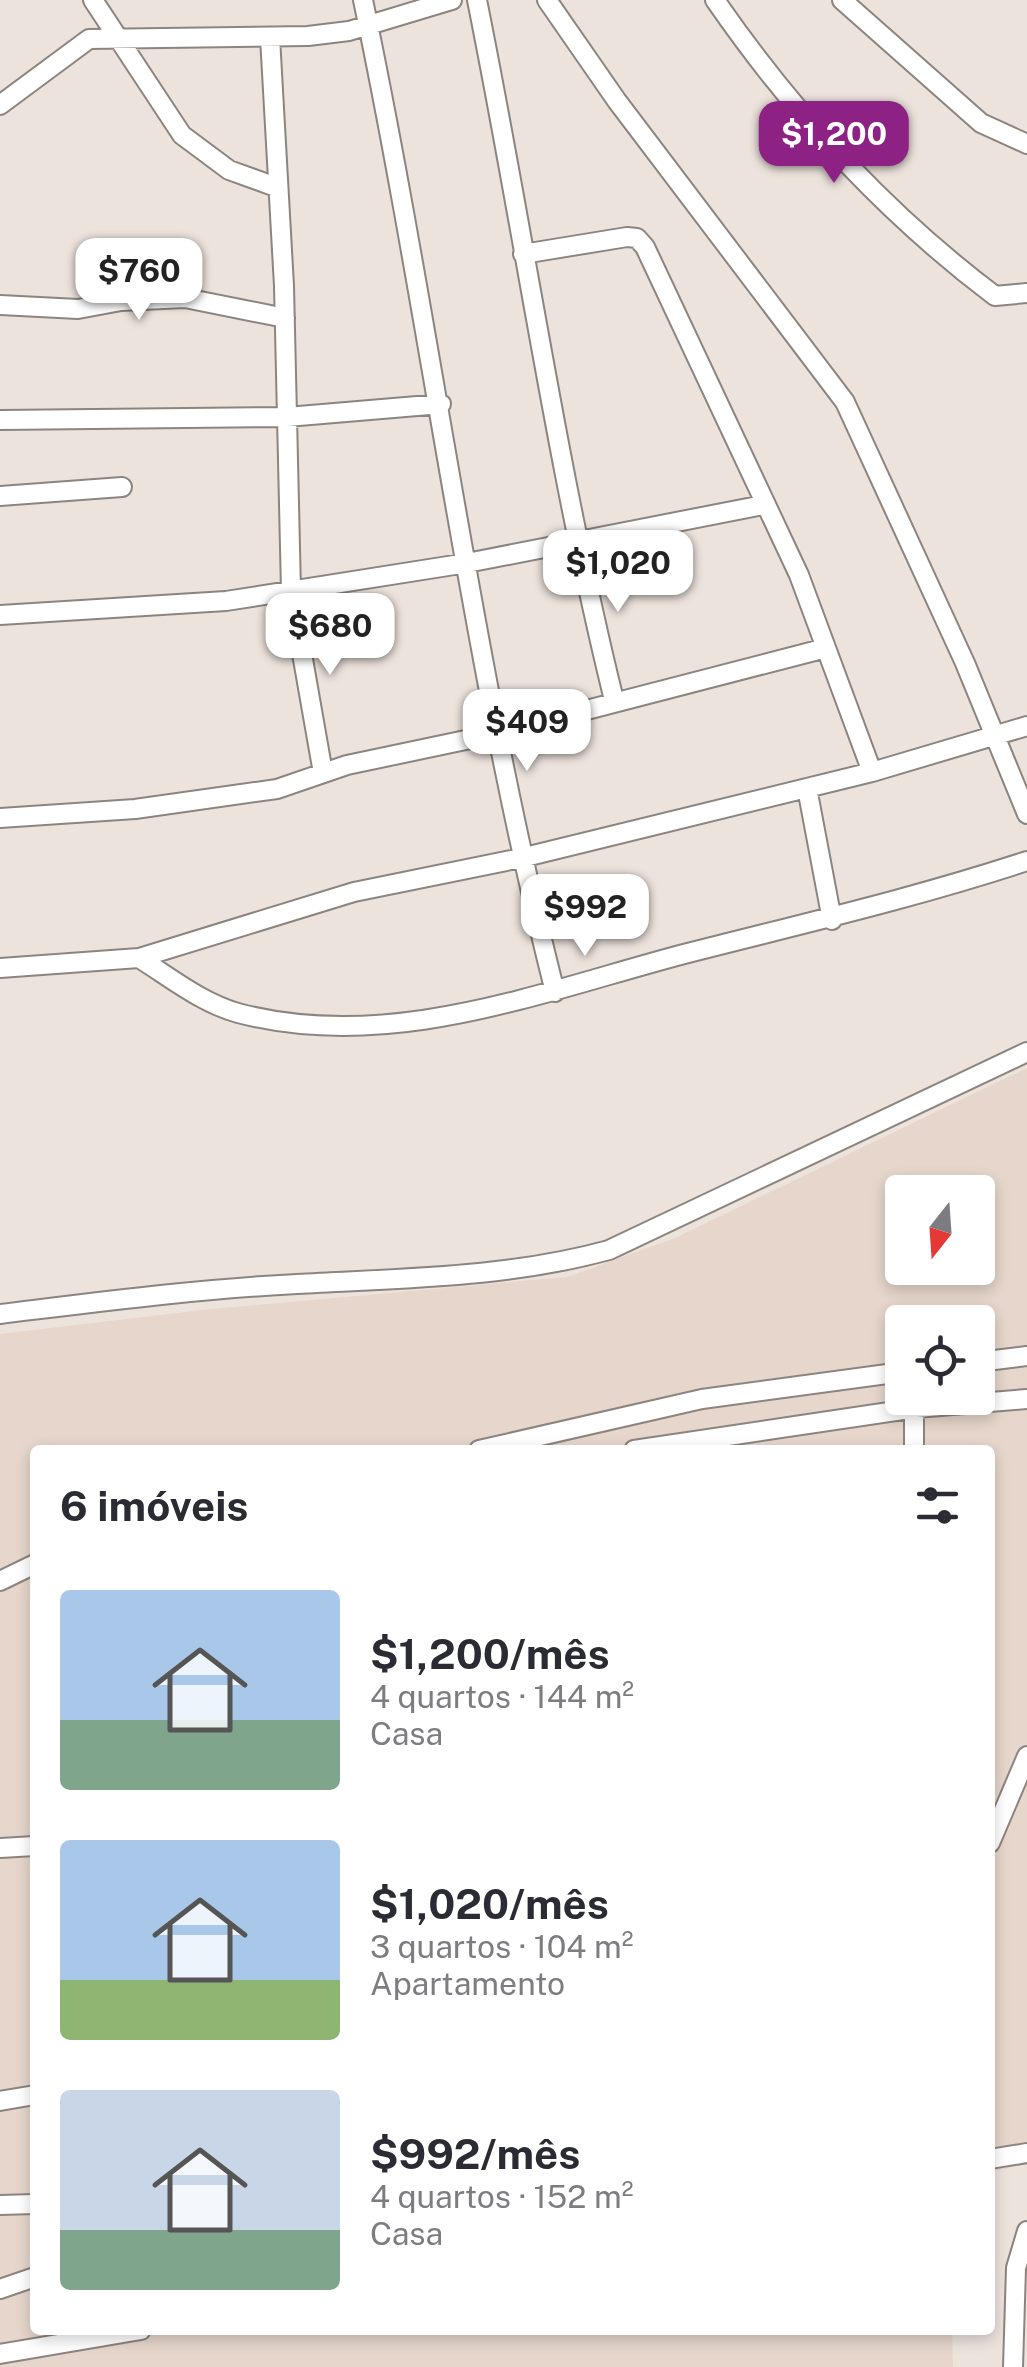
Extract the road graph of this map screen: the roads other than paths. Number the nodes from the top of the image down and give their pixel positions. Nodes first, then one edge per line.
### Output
1 (93, 0) edge
2 (364, 0) edge
3 (452, 0) edge
4 (477, 0) edge
5 (547, 0) edge
6 (715, 0) edge
7 (842, 0) edge
8 (368, 23) junction
9 (117, 36) junction
10 (270, 37) junction
11 (0, 105) edge
12 (1027, 144) edge
13 (276, 186) junction
14 (523, 254) junction
15 (1027, 293) edge
16 (0, 305) edge
17 (285, 318) junction
18 (442, 404) junction
19 (287, 417) junction
20 (0, 420) edge
21 (122, 487) dead end
22 (0, 496) edge
23 (763, 505) junction
24 (575, 541) junction
25 (468, 562) junction
26 (290, 591) junction
27 (0, 614) edge
28 (826, 648) junction
29 (614, 700) junction
30 (1027, 726) edge
31 (494, 734) junction
32 (996, 734) junction
33 (872, 772) junction
34 (323, 773) junction
35 (806, 788) junction
36 (1027, 814) edge
37 (0, 818) edge
38 (521, 858) junction
39 (1027, 861) edge
40 (832, 920) junction
41 (139, 958) junction
42 (0, 968) edge
43 (555, 992) junction
44 (1027, 1052) edge
45 (0, 1314) edge
46 (1027, 1356) edge
47 (995, 1360) edge
48 (885, 1374) edge
49 (1027, 1399) edge
50 (995, 1400) edge
51 (885, 1409) edge
52 (918, 1415) edge
53 (501, 1445) edge
54 (667, 1445) edge
55 (915, 1445) edge
56 (30, 1566) edge
57 (0, 1581) edge
58 (1027, 1756) edge
59 (995, 1830) edge
60 (30, 1846) edge
61 (0, 1848) edge
62 (30, 2096) edge
63 (0, 2101) edge
64 (1027, 2154) edge
65 (995, 2158) edge
66 (30, 2204) edge
67 (0, 2205) edge
68 (1027, 2231) edge
69 (30, 2279) edge
70 (0, 2288) edge
71 (111, 2335) edge
72 (0, 2354) edge
73 (1013, 2367) edge

1 - 9 street
2 - 8 street
3 - 8 street
4 - 14 street
5 - 32 street
6 - 15 street
7 - 12 street
8 - 10 street
8 - 18 street
9 - 10 street
9 - 11 street
9 - 13 street
10 - 13 street
13 - 17 street
14 - 23 street
14 - 24 street
16 - 17 street
17 - 19 street
18 - 19 street
18 - 25 street
19 - 20 street
19 - 26 street
21 - 22 street
23 - 24 street
23 - 28 street
24 - 25 street
24 - 29 street
25 - 26 street
25 - 31 street
26 - 27 street
26 - 34 street
28 - 29 street
28 - 33 street
29 - 31 street
30 - 32 street
31 - 34 street
31 - 38 street
32 - 33 street
32 - 36 street
33 - 35 street
34 - 37 street
35 - 38 street
35 - 40 street
38 - 41 street
38 - 43 street
39 - 40 street
40 - 43 street
41 - 42 street
41 - 43 street
44 - 45 street
46 - 47 street
48 - 53 street
49 - 50 street
51 - 54 street
52 - 55 street
56 - 57 street
58 - 59 street
60 - 61 street
62 - 63 street
64 - 65 street
66 - 67 street
68 - 73 street
69 - 70 street
71 - 72 street

